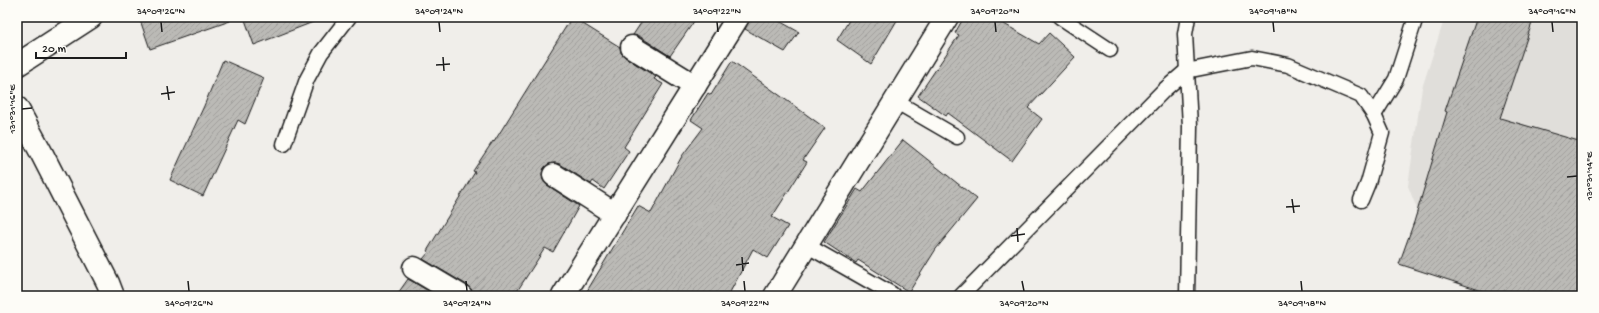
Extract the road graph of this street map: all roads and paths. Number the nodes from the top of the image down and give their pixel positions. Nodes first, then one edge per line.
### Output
1 (91, 17) edge
2 (349, 17) edge
3 (738, 17) edge
4 (947, 17) edge
5 (1060, 17) edge
6 (1188, 17) edge
7 (1416, 17) edge
8 (632, 48) dead end
9 (1110, 50) dead end
10 (17, 65) edge
11 (1186, 71) junction
12 (695, 86) junction
13 (895, 101) junction
14 (17, 108) edge
15 (1374, 115) junction
16 (957, 137) dead end
17 (284, 144) dead end
18 (554, 175) dead end
19 (1361, 200) dead end
20 (615, 214) junction
21 (806, 245) junction
22 (414, 268) dead end
23 (892, 294) dead end
24 (113, 296) edge
25 (462, 296) edge
26 (563, 296) edge
27 (775, 296) edge
28 (961, 296) edge
29 (1187, 296) edge

1 - 10 street
2 - 17 lane
3 - 12 street
4 - 13 street
5 - 9 lane
6 - 11 lane
7 - 15 lane
8 - 12 street
11 - 15 lane
11 - 28 lane
11 - 29 lane
12 - 20 street
13 - 16 lane
13 - 21 street
14 - 24 street
15 - 19 lane
18 - 20 street
20 - 26 street
21 - 23 lane
21 - 27 street
22 - 25 street

